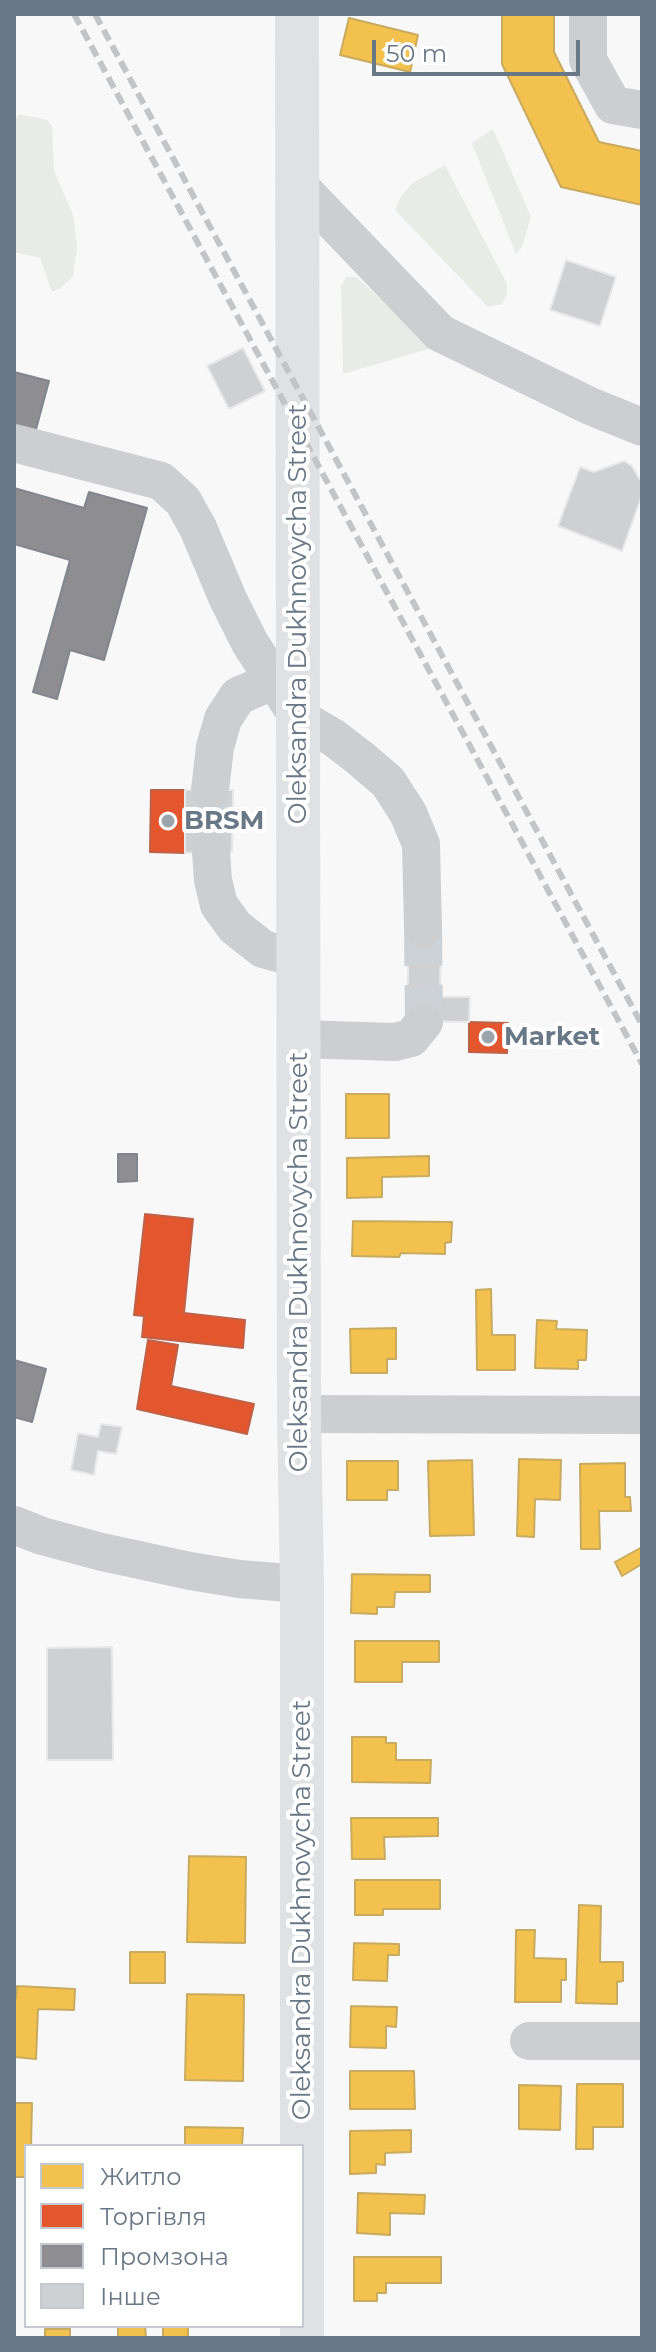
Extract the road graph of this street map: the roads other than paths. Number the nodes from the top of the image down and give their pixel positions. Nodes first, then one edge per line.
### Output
1 (297, 14) edge
2 (588, 14) edge
3 (642, 110) edge
4 (299, 186) junction
5 (642, 427) edge
6 (14, 443) edge
7 (290, 691) junction
8 (210, 790) tunnel mouth
9 (211, 852) tunnel mouth
10 (423, 928) tunnel mouth
11 (299, 959) junction
12 (424, 1022) dead end
13 (298, 1039) junction
14 (299, 1414) junction
15 (642, 1415) edge
16 (14, 1525) edge
17 (302, 1584) junction
18 (529, 2041) dead end
19 (642, 2041) edge
20 (302, 2144) edge

1 - 4 main road, Oleksandra Dukhnovycha Street
2 - 3 street
4 - 5 street
4 - 7 main road, Oleksandra Dukhnovycha Street
6 - 7 street
7 - 8 street
7 - 10 street
7 - 11 main road, Oleksandra Dukhnovycha Street
9 - 11 street
11 - 13 main road, Oleksandra Dukhnovycha Street
12 - 13 street
13 - 14 main road, Oleksandra Dukhnovycha Street
14 - 15 street
14 - 17 main road, Oleksandra Dukhnovycha Street
16 - 17 street
17 - 20 main road, Oleksandra Dukhnovycha Street
18 - 19 street

